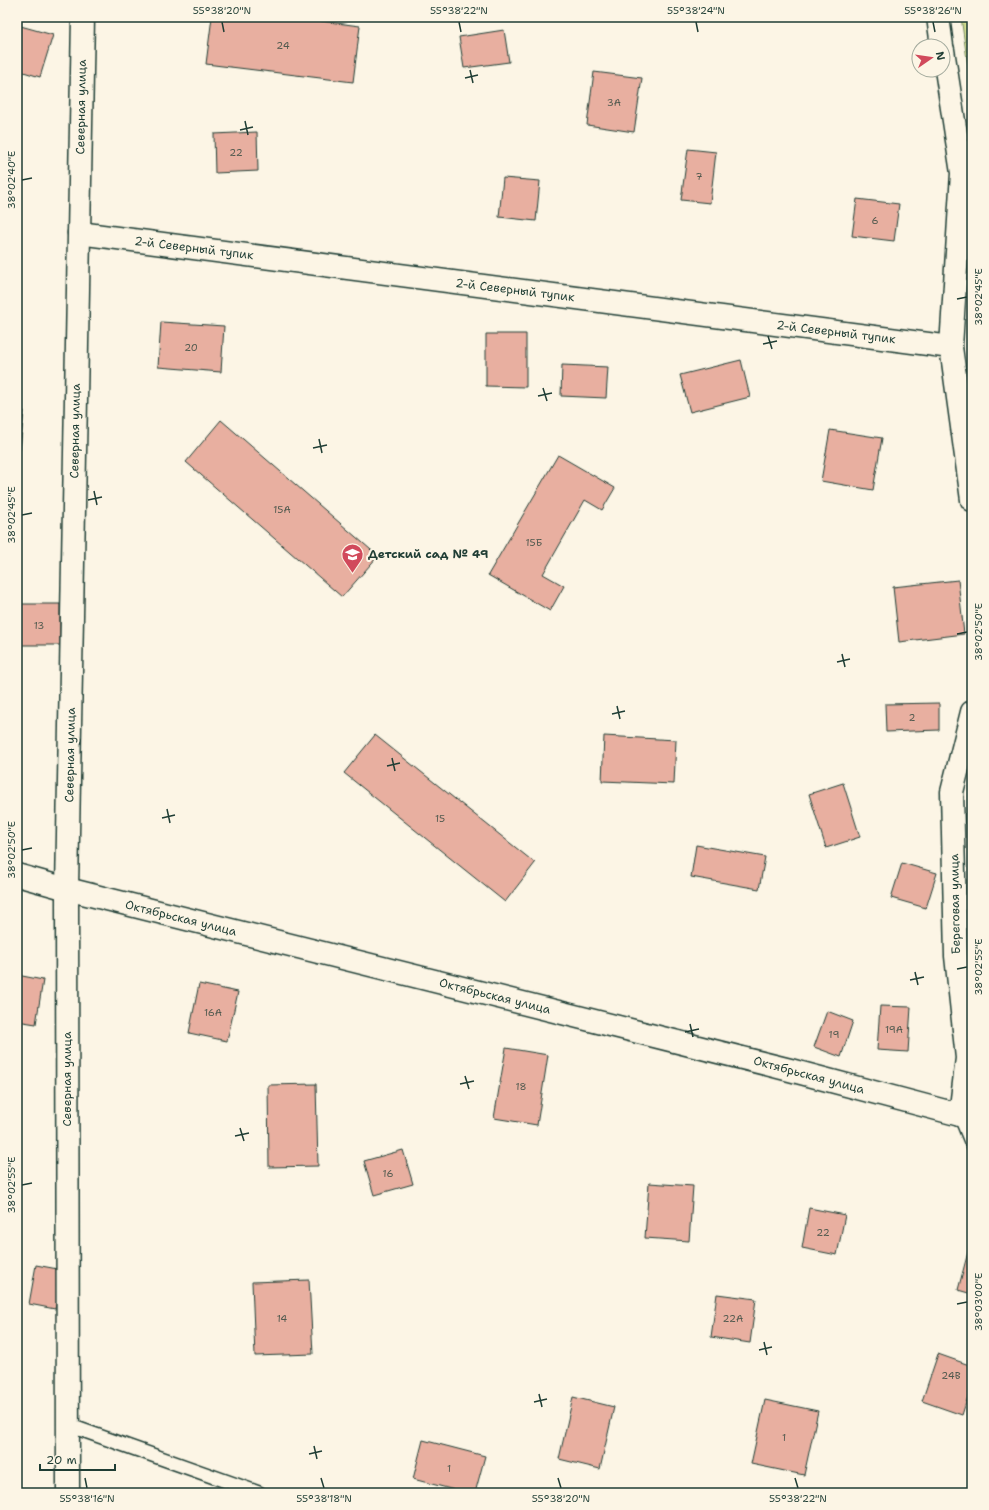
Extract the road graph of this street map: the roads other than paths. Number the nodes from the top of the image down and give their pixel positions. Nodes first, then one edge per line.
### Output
1 (83, 17) edge
2 (938, 17) edge
3 (941, 38) edge
4 (947, 78) edge
5 (79, 233) junction
6 (951, 347) junction
7 (972, 500) edge
8 (972, 712) edge
9 (17, 875) edge
10 (67, 889) junction
11 (966, 1118) edge
12 (972, 1144) edge
13 (68, 1425) junction
14 (68, 1493) edge
15 (259, 1493) edge

1 - 5 street, Северная улица
2 - 3 street
4 - 6 street
5 - 6 street, 2-й Северный тупик
5 - 10 street, Северная улица
6 - 7 street
8 - 11 street, Береговая улица
9 - 10 street, Октябрьская улица
10 - 11 street, Октябрьская улица
10 - 13 street, Северная улица
11 - 12 lane, Береговая улица
13 - 14 street, Северная улица
13 - 15 lane

